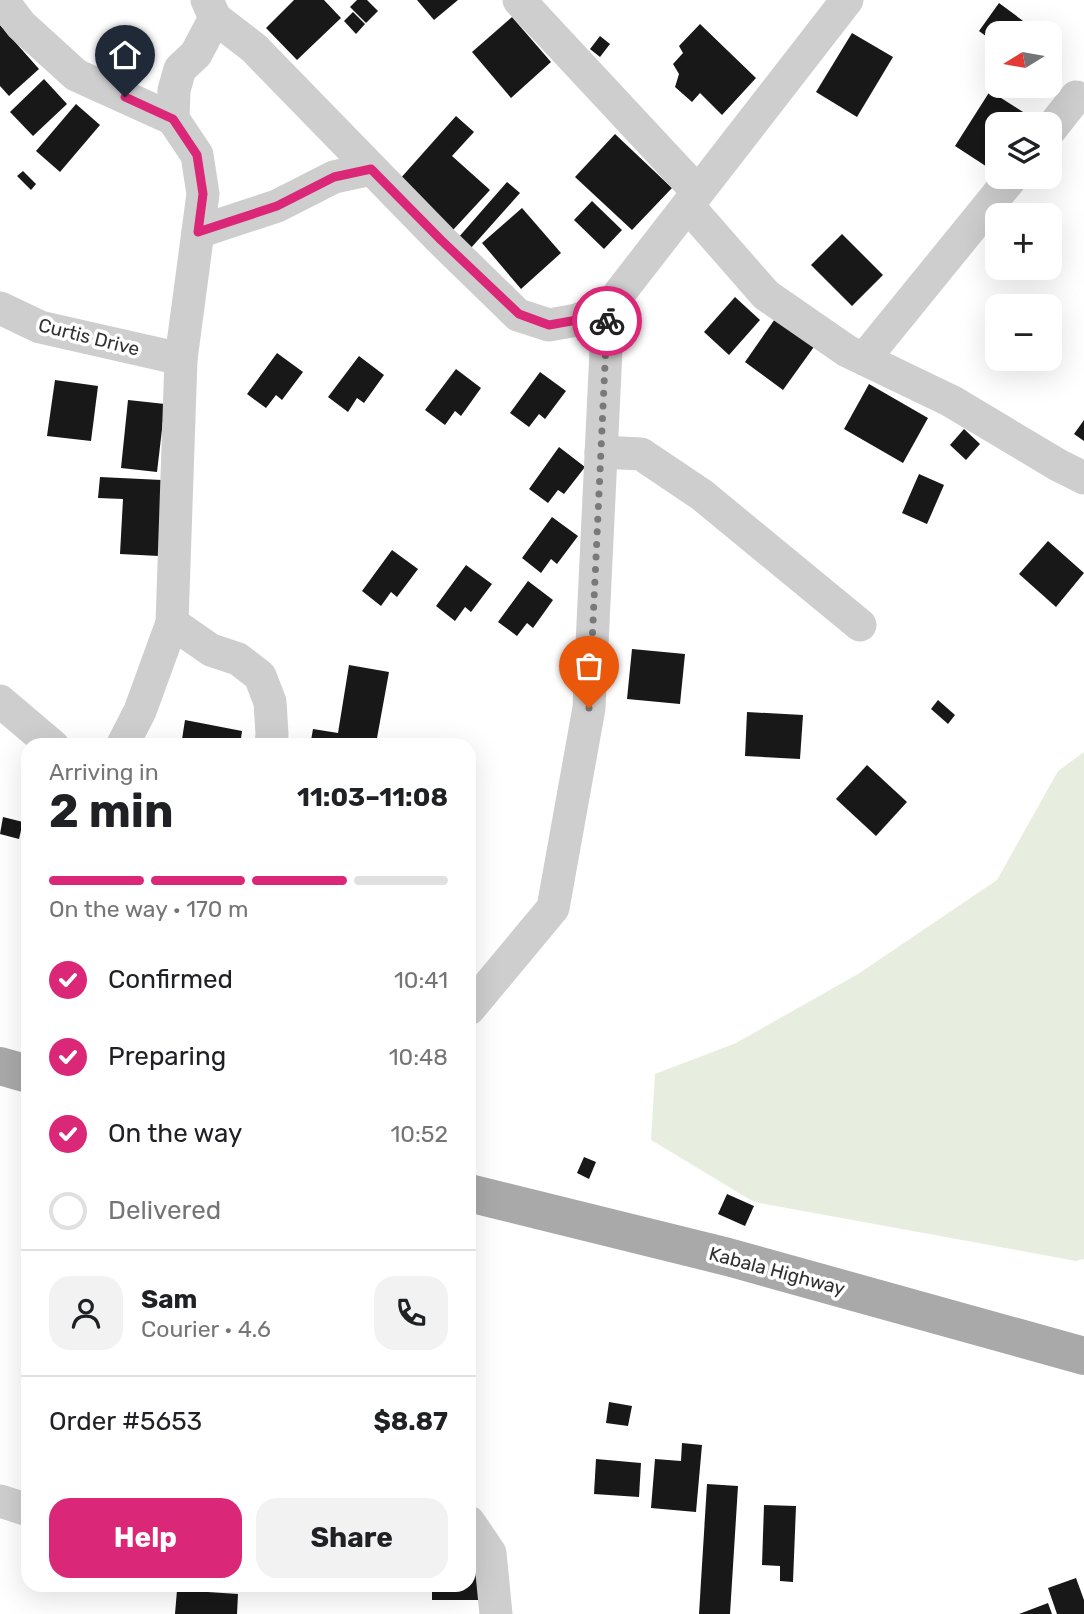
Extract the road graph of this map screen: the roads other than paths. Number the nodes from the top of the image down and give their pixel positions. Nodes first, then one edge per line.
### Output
1 (2, 0) edge
2 (519, 0) edge
3 (847, 0) edge
4 (211, 9) edge
5 (1076, 97) dead end
6 (1062, 115) edge
7 (173, 119) junction
8 (371, 169) junction
9 (1002, 189) edge
10 (692, 198) junction
11 (198, 232) junction
12 (0, 308) edge
13 (608, 308) junction
14 (181, 359) junction
15 (864, 359) junction
16 (601, 452) junction
17 (1084, 478) edge
18 (172, 623) junction
19 (860, 625) dead end
20 (0, 701) edge
21 (44, 738) edge
22 (126, 738) edge
23 (272, 738) edge
24 (476, 1001) edge
25 (0, 1066) edge
26 (21, 1072) edge
27 (476, 1195) edge
28 (1084, 1356) edge
29 (0, 1501) edge
30 (21, 1508) edge
31 (476, 1532) edge
32 (496, 1614) edge

1 - 7 street
2 - 10 street
3 - 10 street
4 - 7 street
4 - 8 street
5 - 6 street
7 - 11 street
8 - 11 street
8 - 13 street
9 - 15 street
10 - 13 street
10 - 15 street
11 - 14 street
12 - 14 street, Curtis Drive
13 - 16 street
14 - 18 street
15 - 17 street
16 - 19 street
16 - 24 street
18 - 22 street
18 - 23 street
20 - 21 street
25 - 26 main road
27 - 28 main road, Kabala Highway
29 - 30 street
31 - 32 street

